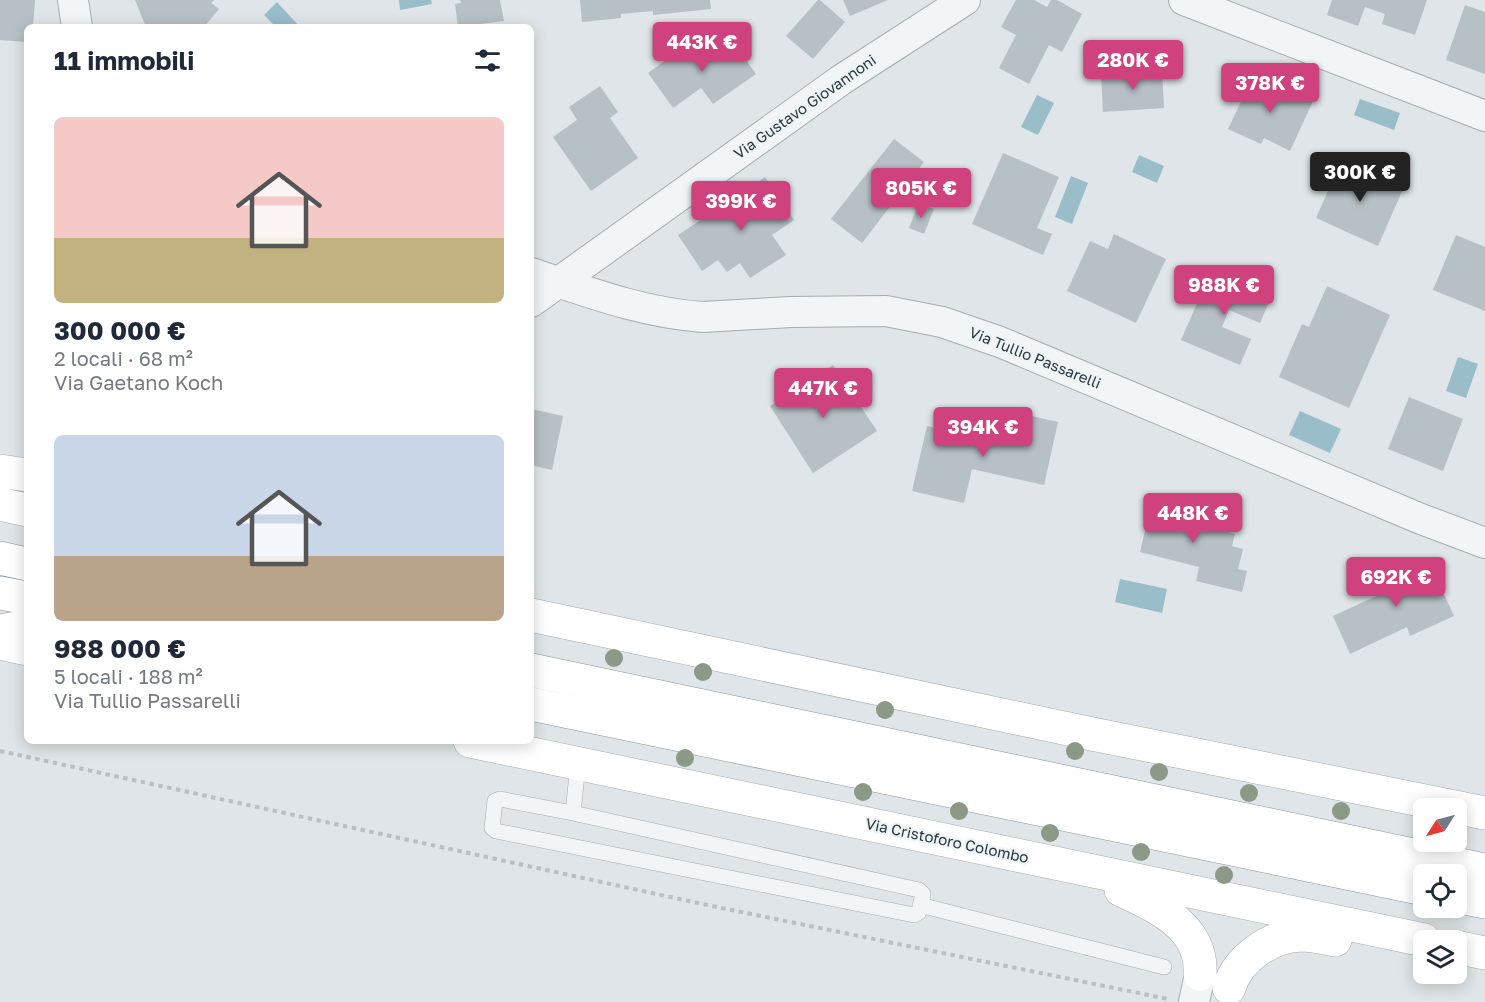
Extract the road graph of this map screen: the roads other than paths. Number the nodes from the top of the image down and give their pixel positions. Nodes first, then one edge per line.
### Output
1 (73, 0) edge
2 (965, 0) edge
3 (1184, 0) edge
4 (77, 24) edge
5 (1485, 116) edge
6 (534, 274) edge
7 (561, 283) junction
8 (534, 300) edge
9 (0, 471) edge
10 (24, 475) edge
11 (0, 504) edge
12 (24, 509) edge
13 (1485, 543) edge
14 (0, 558) edge
15 (24, 563) edge
16 (0, 592) edge
17 (24, 597) edge
18 (534, 616) edge
19 (24, 627) edge
20 (0, 631) edge
21 (0, 643) edge
22 (24, 648) edge
23 (534, 671) edge
24 (534, 706) edge
25 (484, 744) edge
26 (578, 764) junction
27 (573, 813) junction
28 (1485, 813) edge
29 (1064, 866) junction
30 (1485, 870) edge
31 (1413, 888) edge
32 (1467, 898) edge
33 (1485, 902) edge
34 (920, 904) junction
35 (1413, 938) edge
36 (1413, 951) edge
37 (1164, 967) dead end
38 (1212, 992) edge

1 - 4 street
2 - 7 street, Via Gustavo Giovannoni
3 - 5 street
6 - 7 street, Via Tullio Passarelli
7 - 8 street, Via Gustavo Giovannoni
7 - 13 street, Via Tullio Passarelli
9 - 10 main road
11 - 12 main road
14 - 15 main road
16 - 17 main road
18 - 28 main road
19 - 20 main road
21 - 22 main road
23 - 30 main road
24 - 31 main road
25 - 26 main road, Via Cristoforo Colombo
26 - 27 lane
26 - 29 main road, Via Cristoforo Colombo
27 - 34 lane
27 - 34 lane
29 - 35 main road, Via Cristoforo Colombo
29 - 38 main road
32 - 33 main road
34 - 37 lane
36 - 38 main road

